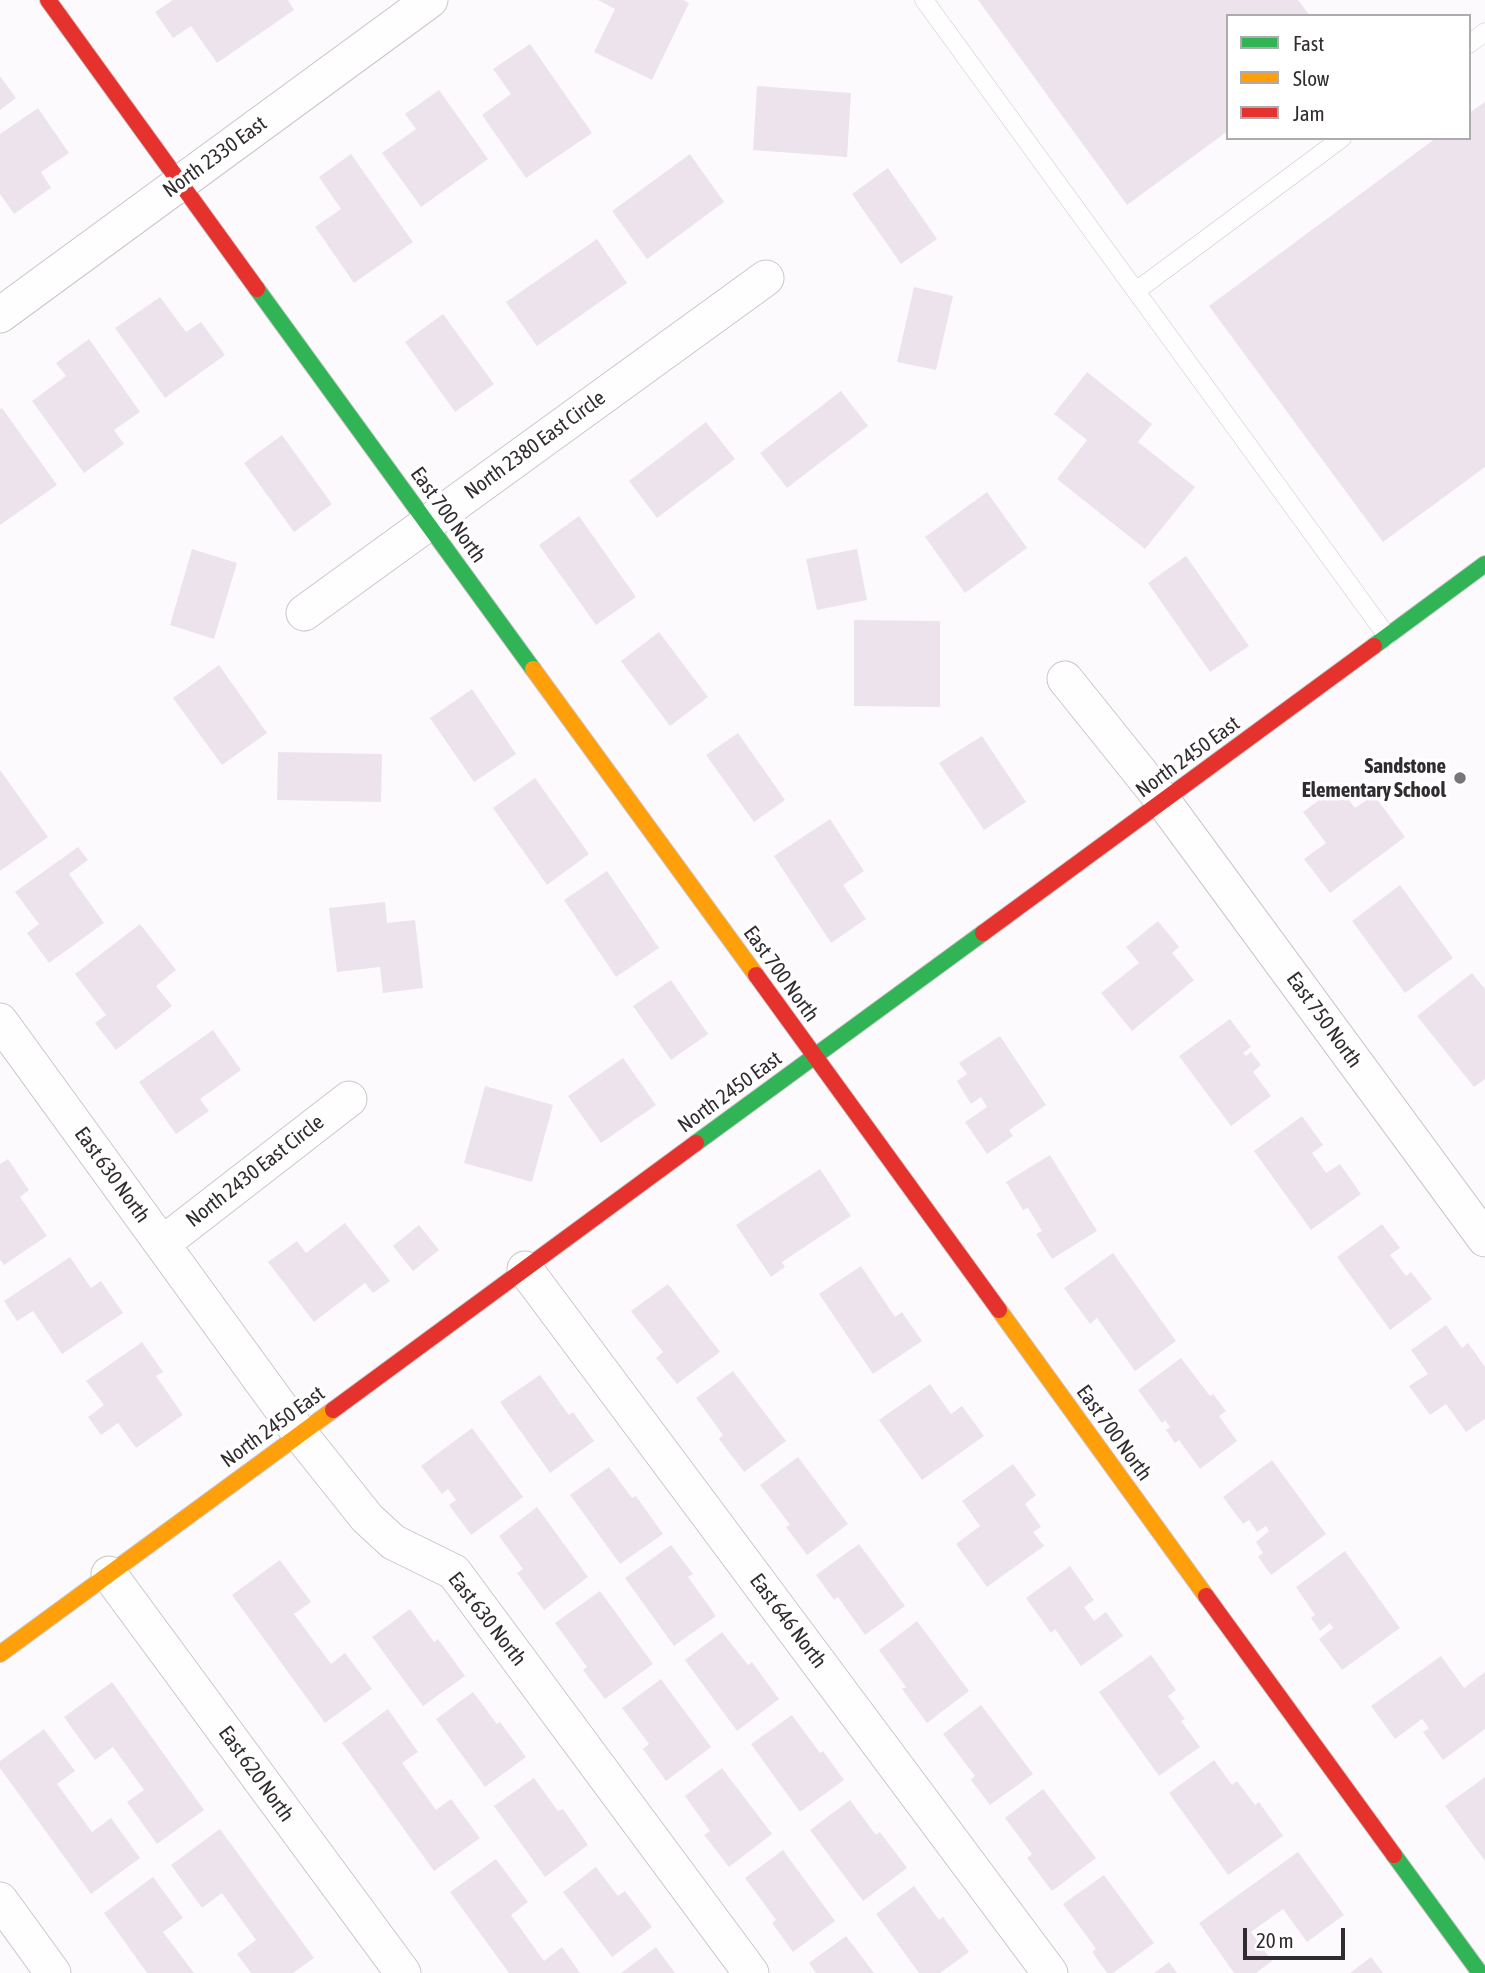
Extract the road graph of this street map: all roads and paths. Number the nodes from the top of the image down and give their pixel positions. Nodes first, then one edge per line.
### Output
1 (48, 0) edge
2 (430, 0) edge
3 (924, 0) edge
4 (1339, 140) edge
5 (181, 182) junction
6 (766, 278) dead end
7 (1136, 291) junction
8 (0, 315) edge
9 (428, 523) junction
10 (1485, 564) edge
11 (304, 613) dead end
12 (1387, 636) junction
13 (1065, 679) dead end
14 (1163, 801) junction
15 (0, 1021) edge
16 (814, 1056) junction
17 (349, 1099) dead end
18 (1485, 1239) edge
19 (162, 1244) junction
20 (525, 1269) junction
21 (300, 1434) junction
22 (108, 1574) junction
23 (0, 1654) edge
24 (0, 1900) edge
25 (53, 1973) edge
26 (403, 1973) edge
27 (751, 1973) edge
28 (1050, 1973) edge
29 (1480, 1973) edge

1 - 5 street, East 700 North
2 - 5 street, North 2330 East
3 - 7 lane
4 - 7 lane
5 - 8 street, North 2330 East
5 - 9 street, East 700 North
6 - 9 street, North 2380 East Circle
7 - 12 lane
9 - 11 street, North 2380 East Circle
9 - 16 street, East 700 North
10 - 12 street, North 2450 East
12 - 14 street, North 2450 East
13 - 14 street, East 750 North
14 - 16 street, North 2450 East
14 - 18 street, East 750 North
15 - 19 street, East 630 North
16 - 20 street, North 2450 East
16 - 29 street, East 700 North
17 - 19 street, North 2430 East Circle
19 - 21 street, East 630 North
20 - 21 street, North 2450 East
20 - 28 street, East 646 North
21 - 22 street, North 2450 East
21 - 27 street, East 630 North
22 - 23 street, North 2450 East
22 - 26 street, East 620 North
24 - 25 street

